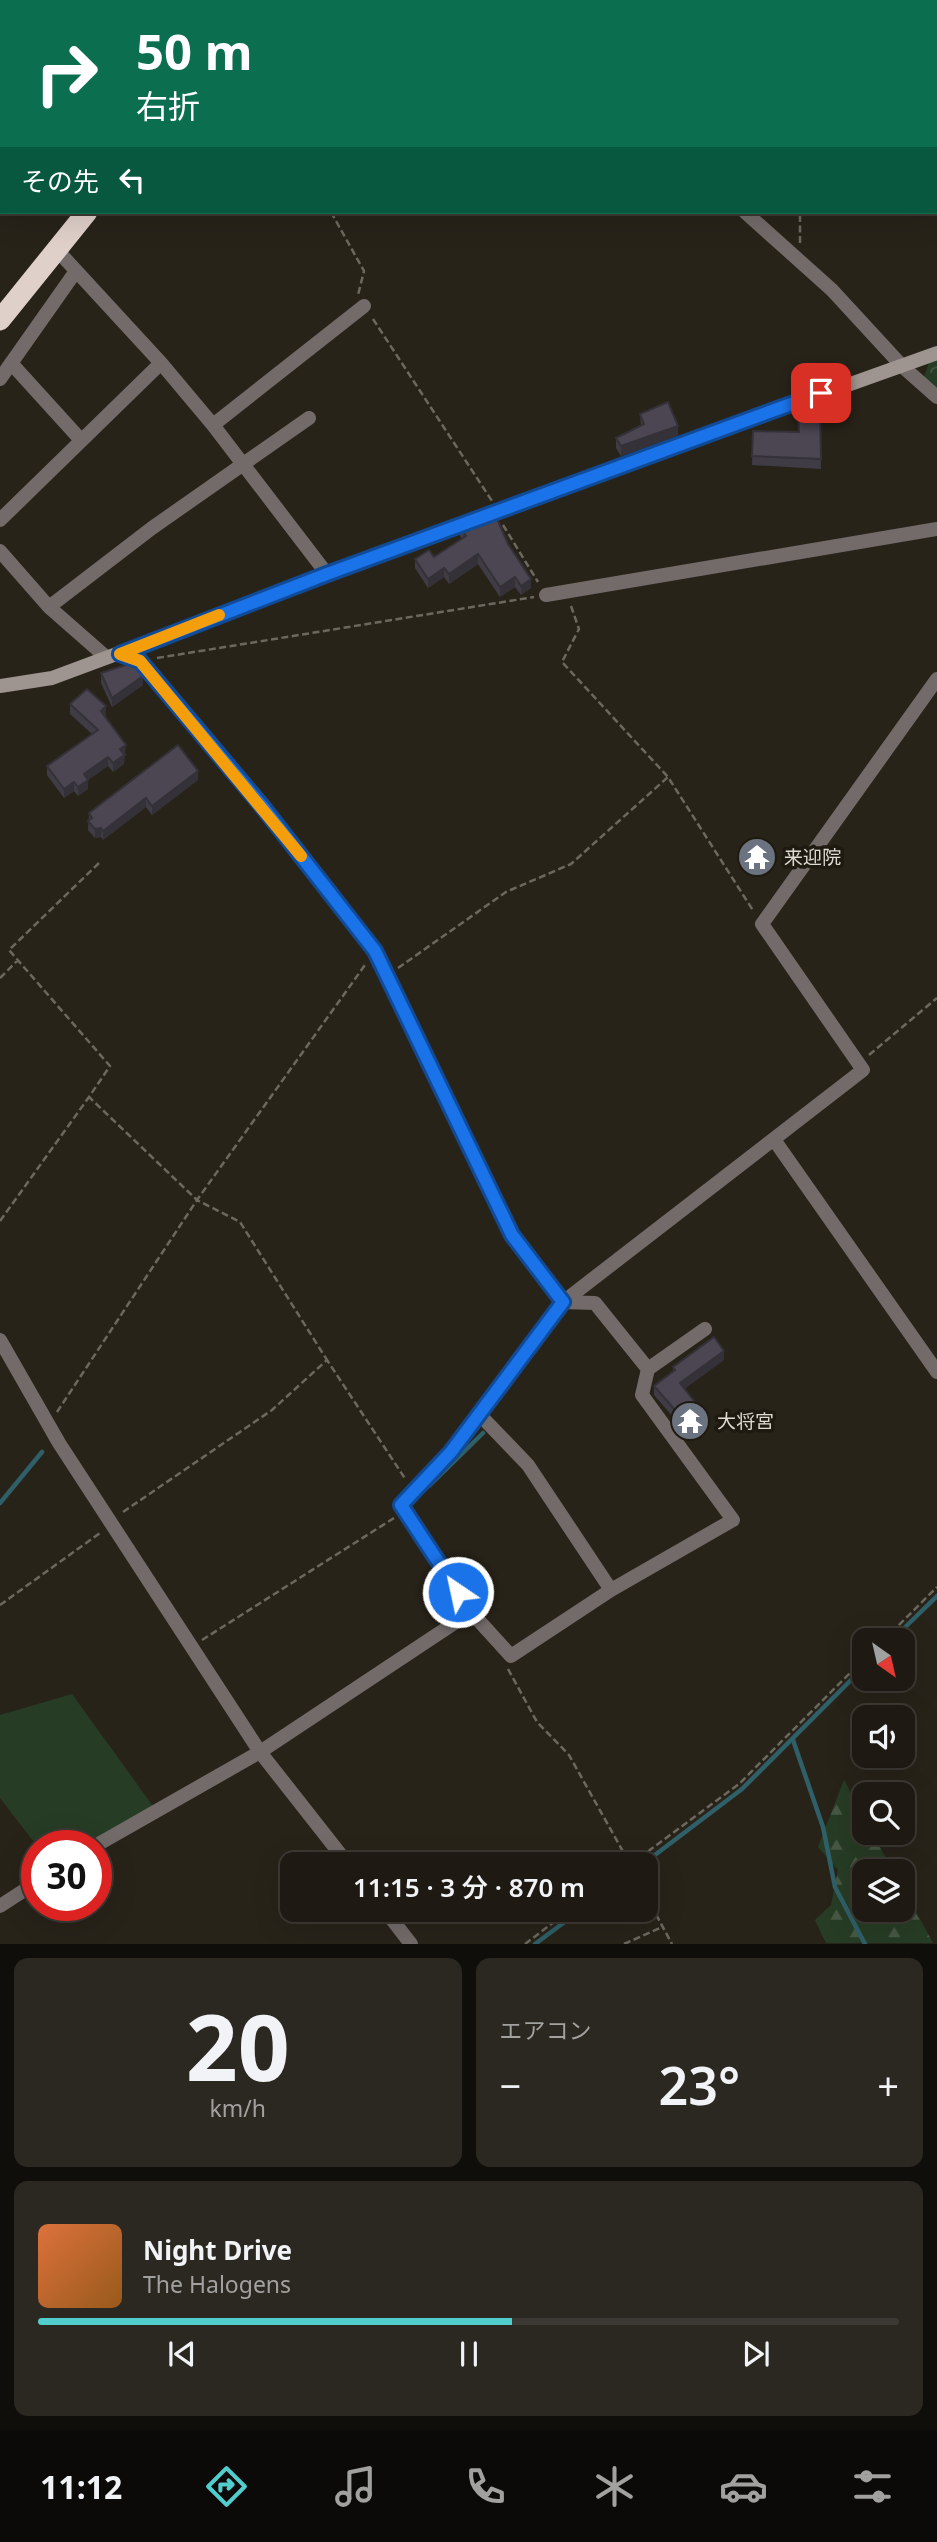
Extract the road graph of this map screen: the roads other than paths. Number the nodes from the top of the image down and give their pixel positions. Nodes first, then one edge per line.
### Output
1 (85, 214) edge
2 (747, 214) edge
3 (57, 250) junction
4 (76, 271) junction
5 (365, 306) road end
6 (0, 320) edge
7 (937, 353) edge
8 (11, 363) junction
9 (161, 363) junction
10 (902, 366) junction
11 (0, 379) edge
12 (937, 397) edge
13 (309, 418) dead end
14 (213, 425) junction
15 (80, 439) junction
16 (244, 464) junction
17 (0, 520) edge
18 (937, 529) edge
19 (0, 551) edge
20 (327, 574) junction
21 (546, 595) road end
22 (49, 607) junction
23 (113, 656) junction
24 (937, 679) edge
25 (0, 686) edge
26 (775, 1141) junction
27 (512, 1235) joint
28 (563, 1302) junction
29 (705, 1329) dead end
30 (0, 1340) edge
31 (648, 1369) junction
32 (937, 1373) edge
33 (480, 1415) junction
34 (611, 1590) junction
35 (471, 1612) junction
36 (260, 1752) junction
37 (112, 1836) edge
38 (339, 1852) edge
39 (21, 1892) edge
40 (0, 1906) edge
41 (394, 1922) edge
42 (411, 1944) edge

1 - 3 highway
2 - 10 street
3 - 4 street
3 - 6 highway
4 - 8 street
4 - 9 street
5 - 14 street
7 - 10 main road
8 - 11 street
8 - 15 street
9 - 14 street
9 - 15 street
10 - 12 street
10 - 20 main road
13 - 16 street
14 - 16 street
15 - 17 street
16 - 20 street
16 - 22 street
18 - 21 street
19 - 22 street
20 - 23 main road
22 - 23 street
23 - 25 main road
23 - 27 main road
24 - 26 street
26 - 28 street
26 - 32 street
27 - 28 street
28 - 31 street
28 - 33 street
29 - 31 street
30 - 36 street
31 - 34 street
33 - 34 street
33 - 35 street
34 - 35 street
35 - 36 street
36 - 37 street
36 - 38 street
39 - 40 street
41 - 42 street

